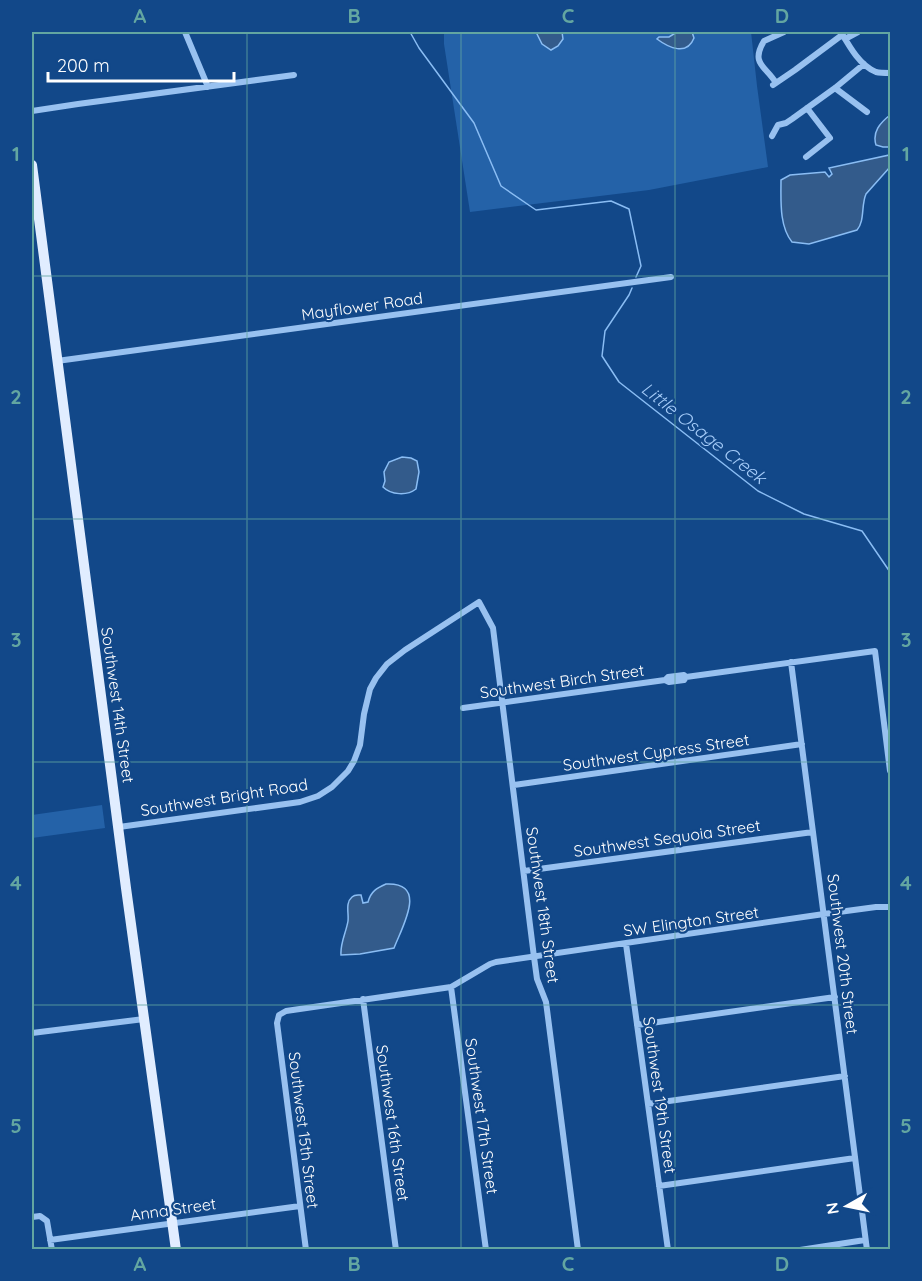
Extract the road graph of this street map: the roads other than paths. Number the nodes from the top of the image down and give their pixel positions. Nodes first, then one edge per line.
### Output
1 (185, 32) edge
2 (784, 32) edge
3 (858, 32) edge
4 (843, 35) edge
5 (864, 64) junction
6 (891, 73) edge
7 (294, 75) dead end
8 (208, 87) junction
9 (835, 88) junction
10 (807, 108) junction
11 (32, 111) edge
12 (867, 112) dead end
13 (772, 136) dead end
14 (806, 157) dead end
15 (32, 165) edge
16 (672, 277) dead end
17 (57, 361) junction
18 (479, 602) joint
19 (791, 662) junction
20 (891, 699) edge
21 (881, 700) junction
22 (502, 702) junction
23 (463, 708) dead end
24 (802, 744) junction
25 (891, 771) edge
26 (513, 785) junction
27 (119, 827) junction
28 (813, 832) junction
29 (524, 871) junction
30 (891, 907) edge
31 (824, 914) junction
32 (626, 944) junction
33 (534, 957) junction
34 (451, 987) junction
35 (835, 997) junction
36 (363, 999) junction
37 (145, 1019) junction
38 (637, 1025) junction
39 (32, 1034) edge
40 (845, 1076) junction
41 (648, 1104) junction
42 (855, 1158) junction
43 (659, 1186) junction
44 (300, 1206) junction
45 (32, 1217) edge
46 (172, 1224) junction
47 (50, 1239) junction
48 (865, 1240) junction
49 (51, 1250) edge
50 (176, 1250) edge
51 (306, 1250) edge
52 (396, 1250) edge
53 (486, 1250) edge
54 (578, 1250) edge
55 (668, 1250) edge
56 (800, 1250) edge
57 (867, 1250) edge

1 - 8 street
2 - 4 street
3 - 4 street
4 - 5 street
5 - 6 street
5 - 9 street
7 - 8 street
8 - 11 street
9 - 10 street
9 - 12 street
10 - 13 street
10 - 14 street
15 - 17 main road, Southwest 14th Street
16 - 17 street, Mayflower Road
17 - 27 main road, Southwest 14th Street
18 - 22 street, Southwest 18th Street
18 - 27 street, Southwest Bright Road
19 - 21 street, Southwest Birch Street
19 - 22 street, Southwest Birch Street
19 - 24 street, Southwest 20th Street
20 - 21 street
21 - 25 street
22 - 23 street, Southwest Birch Street
22 - 26 street, Southwest 18th Street
24 - 26 street, Southwest Cypress Street
24 - 28 street, Southwest 20th Street
26 - 29 street, Southwest 18th Street
27 - 37 main road, Southwest 14th Street
28 - 29 street, Southwest Sequoia Street
28 - 31 street, Southwest 20th Street
29 - 33 street, Southwest 18th Street
30 - 31 street, SW Elington Street
31 - 32 street, SW Elington Street
31 - 35 street, Southwest 20th Street
32 - 33 street, SW Elington Street
32 - 38 street, Southwest 19th Street
33 - 34 street, SW Elington Street
33 - 54 street, Southwest 18th Street
34 - 36 street
34 - 53 street, Southwest 17th Street
35 - 38 street
35 - 40 street, Southwest 20th Street
36 - 44 street, Southwest 15th Street
36 - 52 street, Southwest 16th Street
37 - 39 street
37 - 46 main road, Southwest 14th Street
38 - 41 street, Southwest 19th Street
40 - 41 street
40 - 42 street, Southwest 20th Street
41 - 43 street, Southwest 19th Street
42 - 43 street
42 - 48 street, Southwest 20th Street
43 - 55 street, Southwest 19th Street
44 - 46 street, Anna Street
44 - 51 street, Southwest 15th Street
45 - 47 street
46 - 47 street, Anna Street
46 - 50 main road, Southwest 14th Street
47 - 49 street
48 - 56 street
48 - 57 street, Southwest 20th Street

